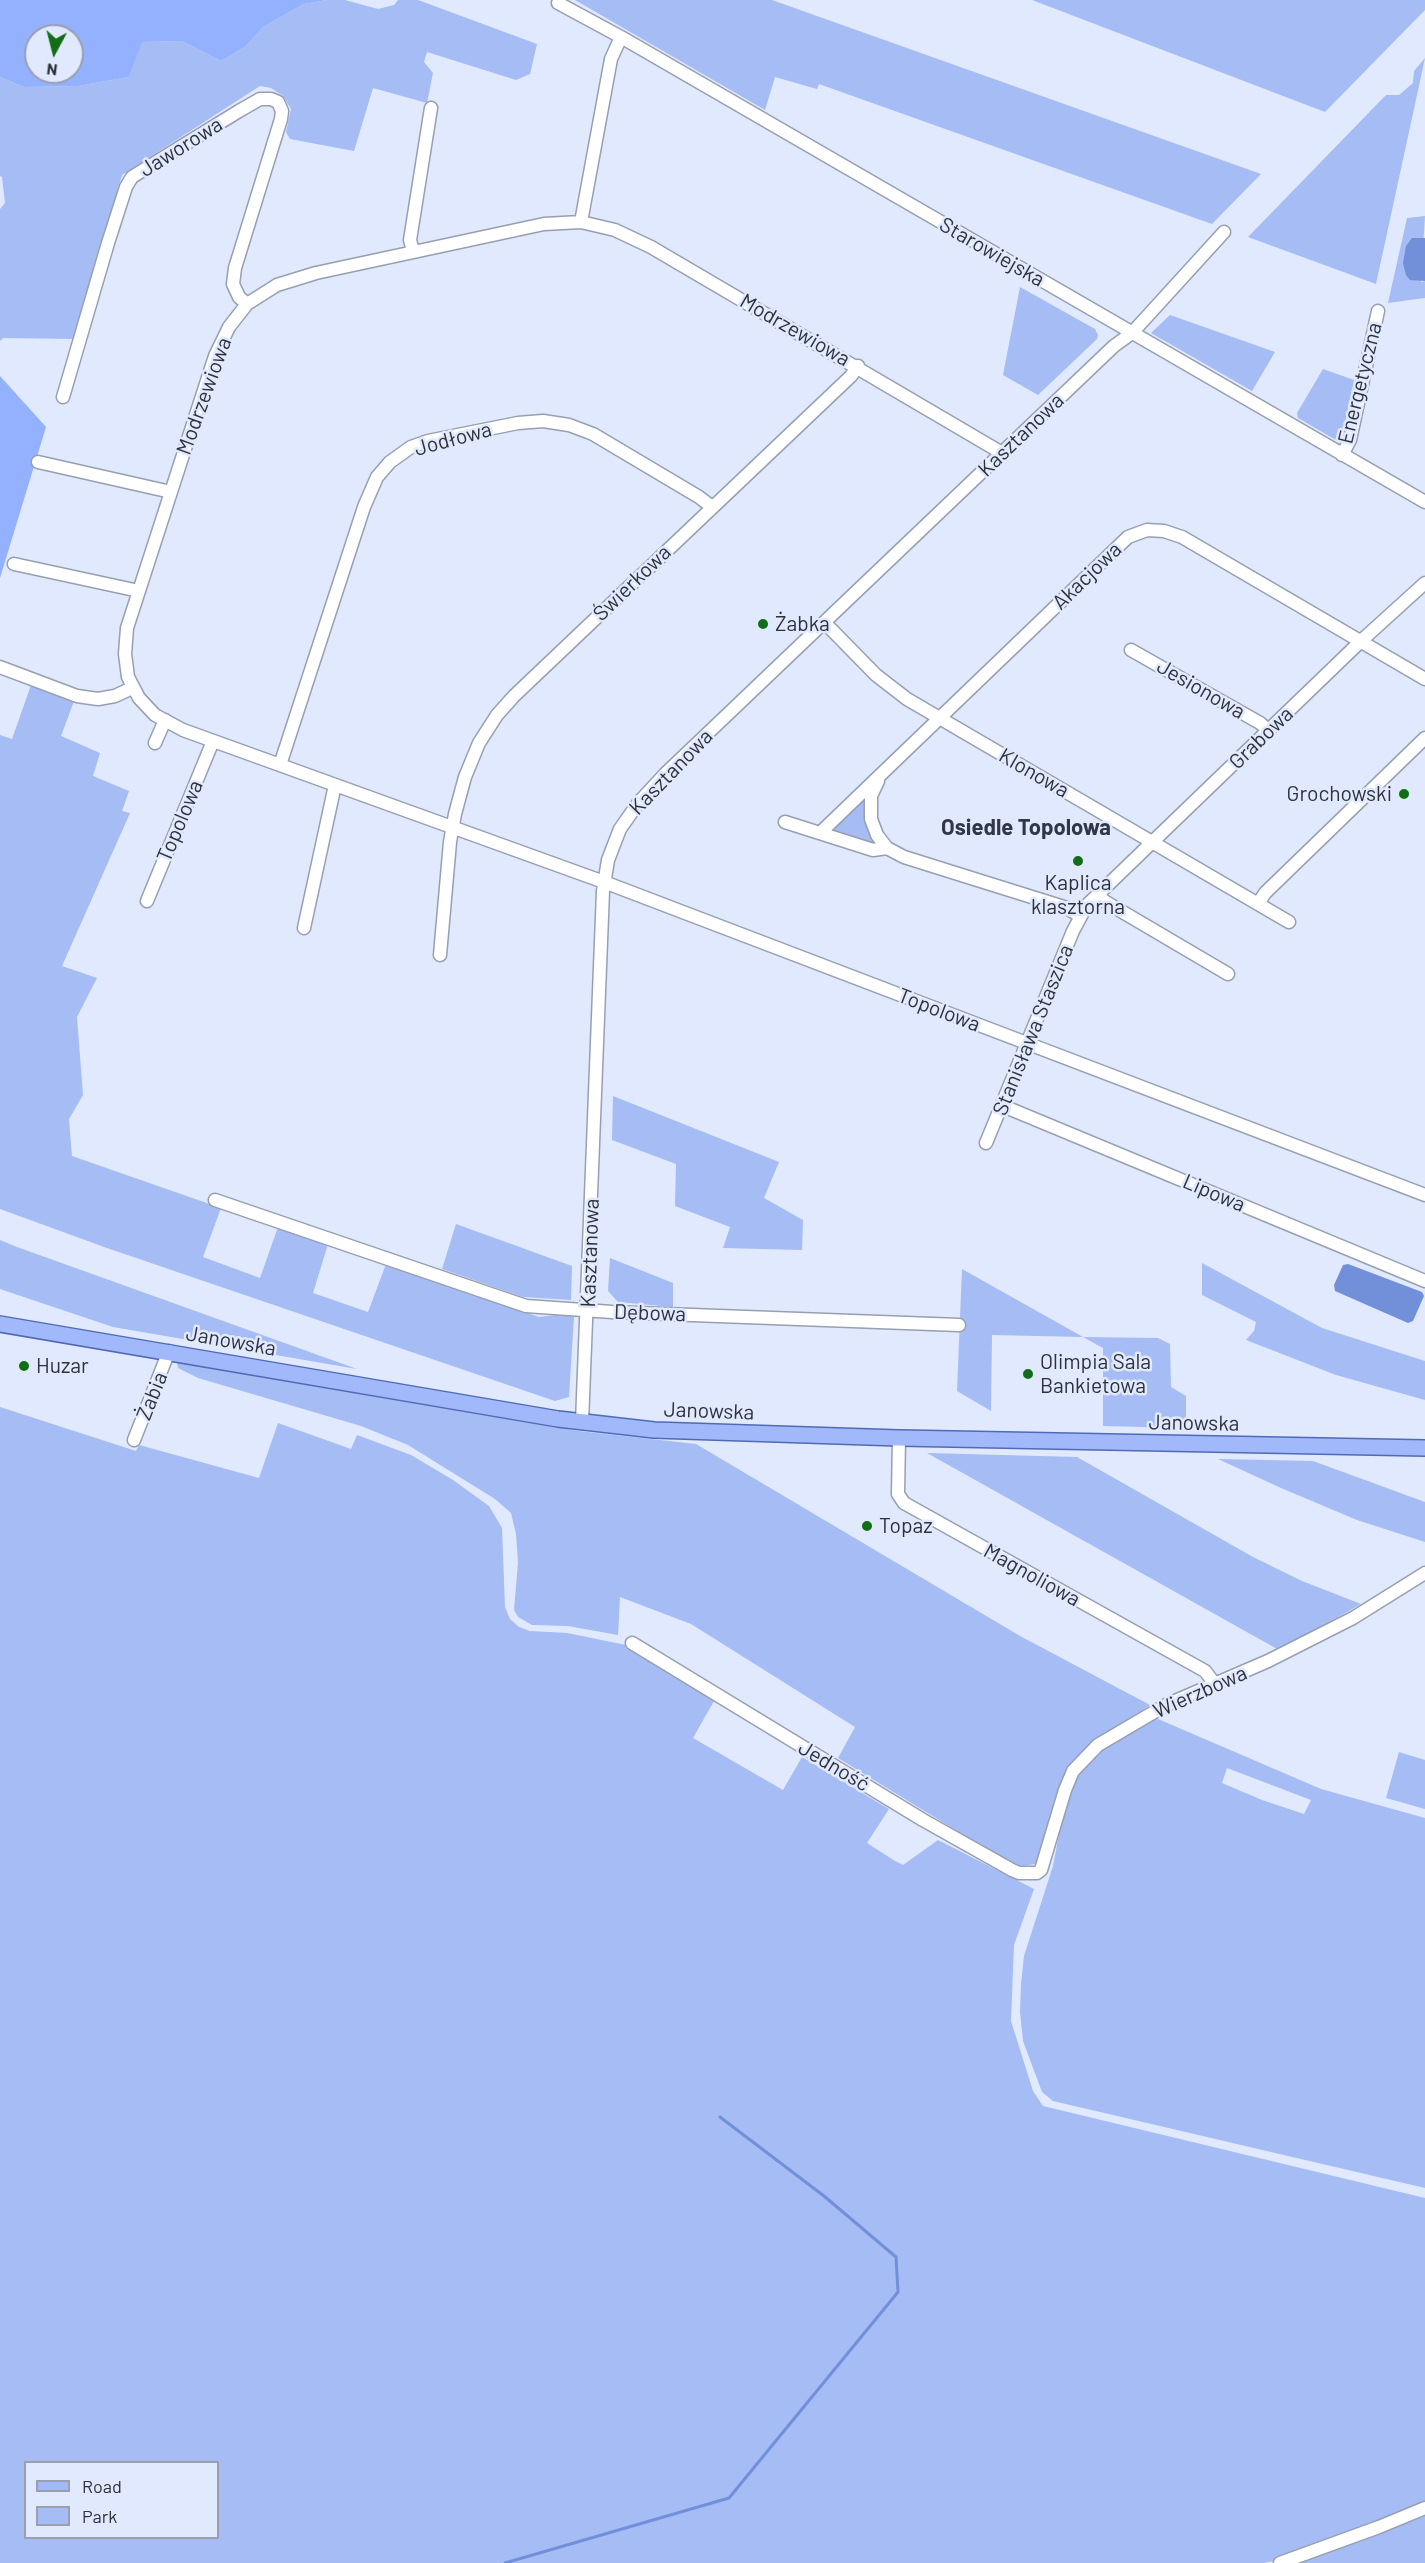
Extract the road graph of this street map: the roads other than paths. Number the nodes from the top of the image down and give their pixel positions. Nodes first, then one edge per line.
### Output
1 (558, 3) dead end
2 (621, 37) junction
3 (431, 108) dead end
4 (581, 222) junction
5 (1224, 232) dead end
6 (413, 252) junction
7 (247, 304) junction
8 (1378, 311) dead end
9 (1132, 333) junction
10 (858, 366) junction
11 (63, 397) dead end
12 (1002, 453) junction
13 (1342, 454) junction
14 (38, 462) dead end
15 (171, 492) junction
16 (1425, 502) edge
17 (712, 507) junction
18 (14, 564) dead end
19 (1425, 583) edge
20 (139, 591) junction
21 (825, 623) junction
22 (1361, 641) junction
23 (1131, 650) dead end
24 (0, 667) edge
25 (1425, 679) edge
26 (132, 688) junction
27 (940, 718) junction
28 (165, 720) junction
29 (1268, 730) junction
30 (1425, 738) edge
31 (213, 741) junction
32 (155, 743) dead end
33 (280, 765) junction
34 (881, 775) junction
35 (335, 785) junction
36 (785, 822) dead end
37 (452, 828) junction
38 (820, 833) junction
39 (1152, 842) junction
40 (887, 848) junction
41 (604, 882) junction
42 (1098, 894) junction
43 (147, 901) dead end
44 (1258, 903) junction
45 (1080, 916) junction
46 (1289, 922) dead end
47 (304, 928) dead end
48 (441, 955) dead end
49 (1228, 974) dead end
50 (1028, 1043) junction
51 (1003, 1106) junction
52 (986, 1143) dead end
53 (1425, 1195) edge
54 (215, 1200) dead end
55 (1425, 1281) edge
56 (588, 1309) junction
57 (0, 1324) edge
58 (959, 1324) dead end
59 (169, 1352) junction
60 (582, 1422) junction
61 (899, 1438) junction
62 (134, 1440) dead end
63 (1425, 1448) edge
64 (1425, 1573) edge
65 (632, 1643) dead end
66 (1215, 1684) junction
67 (1041, 1870) joint
68 (1425, 2508) edge
69 (1280, 2563) edge

1 - 2 street, Starowiejska
2 - 4 street
2 - 9 street, Starowiejska
3 - 6 street
4 - 6 street, Modrzewiowa
4 - 10 street, Modrzewiowa
5 - 9 street, Kasztanowa
6 - 7 street, Modrzewiowa
7 - 11 street, Jaworowa
7 - 15 street, Modrzewiowa
8 - 13 street, Energetyczna
9 - 12 street, Kasztanowa
9 - 13 street, Starowiejska
10 - 12 street, Modrzewiowa
10 - 17 street, Świerkowa
12 - 21 street, Kasztanowa
13 - 16 street, Starowiejska
14 - 15 street
15 - 20 street, Modrzewiowa
17 - 33 street, Jodłowa
17 - 37 street, Świerkowa
18 - 20 street
19 - 22 street, Grabowa
20 - 26 street, Modrzewiowa
21 - 27 street, Klonowa
21 - 41 street, Kasztanowa
22 - 25 street, Akacjowa
22 - 27 street, Akacjowa
22 - 29 street, Grabowa
23 - 29 street, Jesionowa
24 - 26 street
26 - 28 street, Topolowa
27 - 34 street, Akacjowa
27 - 39 street, Klonowa
28 - 31 street, Topolowa
28 - 32 street
29 - 39 street, Grabowa
30 - 44 street
31 - 33 street, Topolowa
31 - 43 street, Topolowa
33 - 35 street, Topolowa
34 - 38 street, Akacjowa
34 - 40 street, Akacjowa
35 - 37 street, Topolowa
35 - 47 street
36 - 38 street
37 - 41 street, Topolowa
37 - 48 street
38 - 40 street
39 - 42 street, Grabowa
39 - 44 street, Klonowa
40 - 45 street
41 - 50 street, Topolowa
41 - 56 street, Kasztanowa
42 - 45 street, Grabowa
42 - 49 street
44 - 46 street, Klonowa
45 - 50 street, Stanisława Staszica
50 - 51 street, Stanisława Staszica
50 - 53 street, Topolowa
51 - 52 street, Stanisława Staszica
51 - 55 street, Lipowa
54 - 56 street, Dębowa
56 - 58 street, Dębowa
56 - 60 street, Kasztanowa
57 - 59 main road, Janowska
59 - 60 main road, Janowska
59 - 62 street, Żabia
60 - 61 main road, Janowska
61 - 63 main road, Janowska
61 - 66 street, Magnoliowa
64 - 66 street, Wierzbowa
65 - 67 street, Jedność
66 - 67 street, Wierzbowa
68 - 69 street

